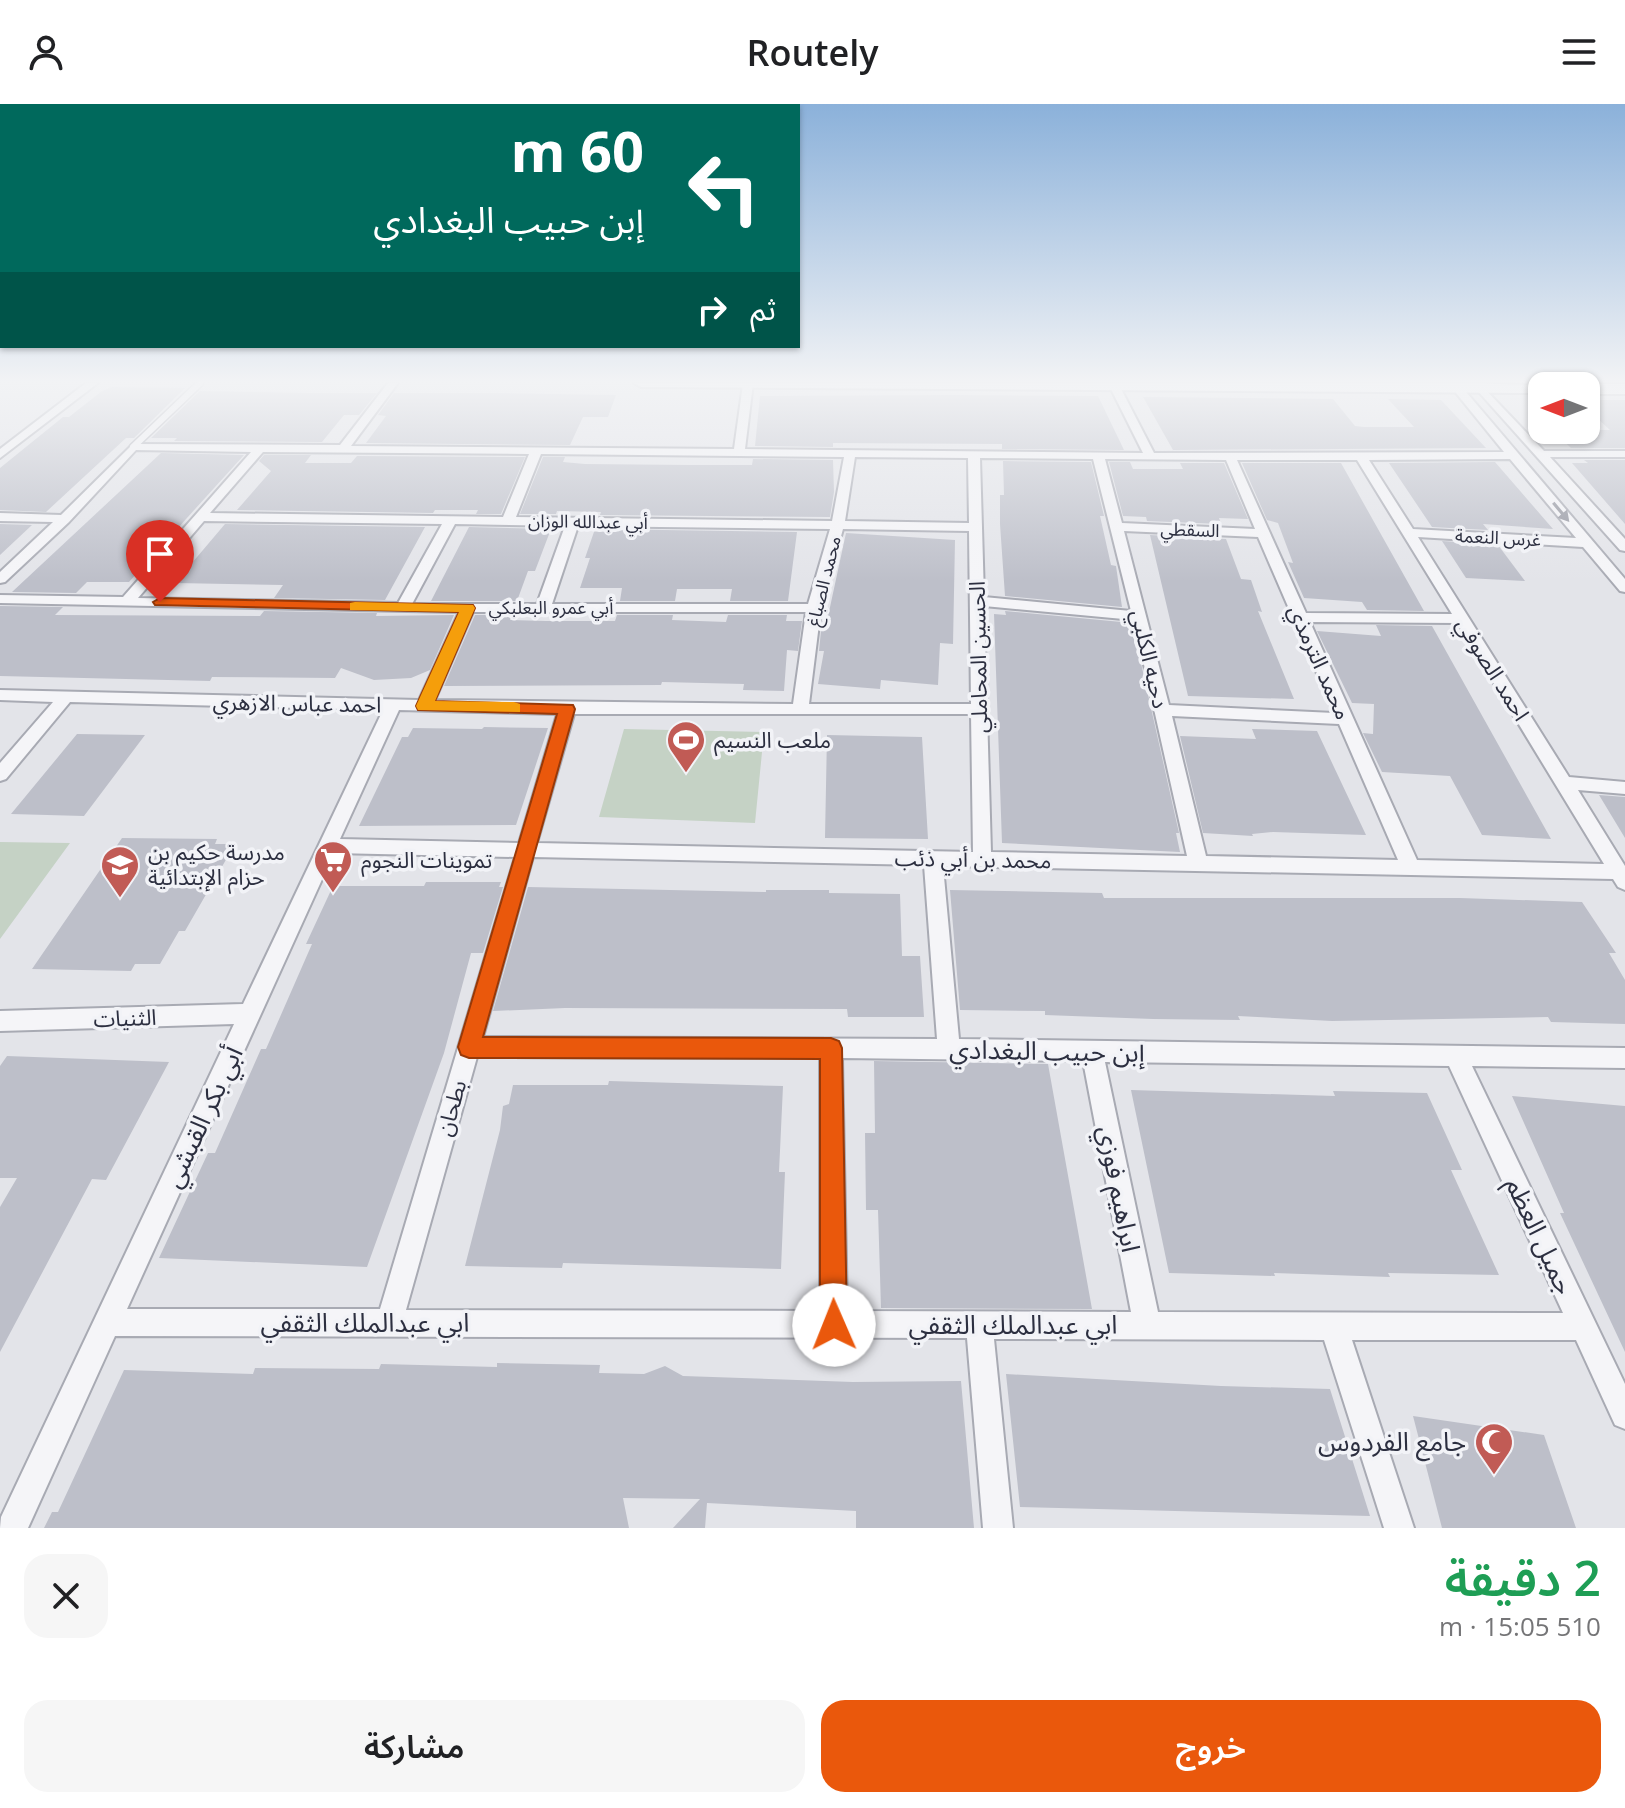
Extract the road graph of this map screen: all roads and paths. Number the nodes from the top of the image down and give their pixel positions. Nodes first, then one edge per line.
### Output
1 (131, 449) edge
2 (259, 449) edge
3 (387, 449) edge
4 (1147, 449) edge
5 (1510, 449) edge
6 (1538, 449) edge
7 (536, 451) junction
8 (739, 452) joint
9 (850, 453) junction
10 (974, 454) junction
11 (1542, 454) junction
12 (1625, 454) edge
13 (1514, 455) junction
14 (1098, 456) junction
15 (1150, 456) junction
16 (1361, 456) junction
17 (1230, 457) junction
18 (0, 517) edge
19 (201, 517) junction
20 (64, 519) junction
21 (451, 520) junction
22 (508, 521) junction
23 (573, 521) junction
24 (838, 525) junction
25 (975, 527) junction
26 (1117, 527) junction
27 (1263, 533) junction
28 (1408, 533) junction
29 (1587, 543) junction
30 (1625, 547) edge
31 (0, 579) edge
32 (1625, 588) edge
33 (0, 599) edge
34 (977, 601) junction
35 (127, 602) junction
36 (403, 608) junction
37 (468, 608) junction
38 (543, 608) junction
39 (814, 608) junction
40 (1140, 616) junction
41 (1300, 617) junction
42 (1461, 619) junction
43 (0, 695) edge
44 (65, 698) junction
45 (393, 705) junction
46 (424, 706) junction
47 (567, 709) junction
48 (800, 709) junction
49 (979, 709) junction
50 (1162, 710) junction
51 (1345, 719) junction
52 (0, 775) edge
53 (1564, 783) junction
54 (1625, 788) edge
55 (328, 846) junction
56 (526, 850) junction
57 (933, 858) junction
58 (982, 859) junction
59 (1198, 863) junction
60 (1410, 867) junction
61 (1622, 877) edge
62 (250, 1014) junction
63 (0, 1021) edge
64 (469, 1047) junction
65 (831, 1048) junction
66 (949, 1050) junction
67 (1092, 1052) junction
68 (1456, 1056) junction
69 (1625, 1058) edge
70 (108, 1322) junction
71 (389, 1323) junction
72 (834, 1325) junction
73 (979, 1325) junction
74 (1147, 1326) junction
75 (1334, 1327) junction
76 (1583, 1327) junction
77 (1625, 1415) edge
78 (12, 1528) edge
79 (998, 1528) edge
80 (1399, 1528) edge

1 - 20 street
2 - 19 street
3 - 7 street
4 - 15 street
5 - 13 street
6 - 11 street
7 - 8 street
7 - 22 street
8 - 9 street
9 - 10 street
9 - 24 street, محمد الصباغ
10 - 14 street
10 - 25 street, الحسين المحاملي
11 - 12 street
11 - 30 street
13 - 16 street
13 -> 29 street
14 - 15 street
14 - 26 street, دحيه الكلبي
15 - 17 street
16 - 17 street
16 - 28 street, احمد الصوفي
17 - 27 street, محمد الترمذي
18 - 20 street
19 - 21 street, أبي عبدالله الوزان
19 - 35 street
20 - 31 street
21 - 22 street, أبي عبدالله الوزان
21 - 36 street
22 - 23 street, أبي عبدالله الوزان
23 - 24 street, أبي عبدالله الوزان
23 - 38 street
24 - 25 street, أبي عبدالله الوزان
24 - 39 street, محمد الصباغ
25 - 34 street, الحسين المحاملي
26 - 27 street, السقطي
26 - 40 street, دحيه الكلبي
27 - 41 street, محمد الترمذي
28 - 29 street, غرس النعمة
28 - 42 street, احمد الصوفي
29 - 32 street
33 - 35 street, أبي عمرو البعلبكي
34 - 40 street
34 - 49 street, الحسين المحاملي
35 - 36 street, أبي عمرو البعلبكي
36 - 37 street, أبي عمرو البعلبكي
37 - 38 street, أبي عمرو البعلبكي
37 - 46 street
38 - 39 street, أبي عمرو البعلبكي
39 - 48 street, محمد الصباغ
40 - 50 street, دحيه الكلبي
41 - 42 street
41 - 51 street, محمد الترمذي
42 - 53 street, احمد الصوفي
43 - 44 street, احمد عباس الازهري
44 - 45 street, احمد عباس الازهري
44 - 52 street
45 - 46 street, احمد عباس الازهري
45 - 55 street, أبي بكر القبشي
46 - 47 street, احمد عباس الازهري
47 - 48 street, احمد عباس الازهري
47 - 56 street, بطحان
48 - 49 street, احمد عباس الازهري
49 - 58 street, الحسين المحاملي
50 - 51 street
50 - 59 street, دحيه الكلبي
51 - 60 street, محمد الترمذي
53 - 54 street
53 - 61 street, احمد الصوفي
55 - 56 street, محمد بن أبي ذئب
55 - 62 street, أبي بكر القبشي
56 - 57 street, محمد بن أبي ذئب
56 - 64 street, بطحان
57 - 58 street, محمد بن أبي ذئب
57 - 66 street
58 - 59 street, محمد بن أبي ذئب
59 - 60 street, محمد بن أبي ذئب
60 - 61 street, محمد بن أبي ذئب
62 - 63 street, الثنيات
62 - 70 street, أبي بكر القبشي
64 - 65 street, إبن حبيب البغدادي
64 - 71 street, بطحان
65 - 66 street, إبن حبيب البغدادي
65 - 72 street
66 - 67 street, إبن حبيب البغدادي
67 - 68 street, إبن حبيب البغدادي
67 - 74 street, ابراهيم فوزي
68 - 69 street, إبن حبيب البغدادي
68 - 76 street, جميل العظم
70 - 71 street, ابي عبدالملك الثقفي
70 - 78 street, أبي بكر القبشي
71 - 72 street, ابي عبدالملك الثقفي
72 - 73 street, ابي عبدالملك الثقفي
73 - 74 street, ابي عبدالملك الثقفي
73 - 79 street
74 - 75 street, ابي عبدالملك الثقفي
75 - 76 street, ابي عبدالملك الثقفي
75 - 80 street
76 - 77 street, جميل العظم

